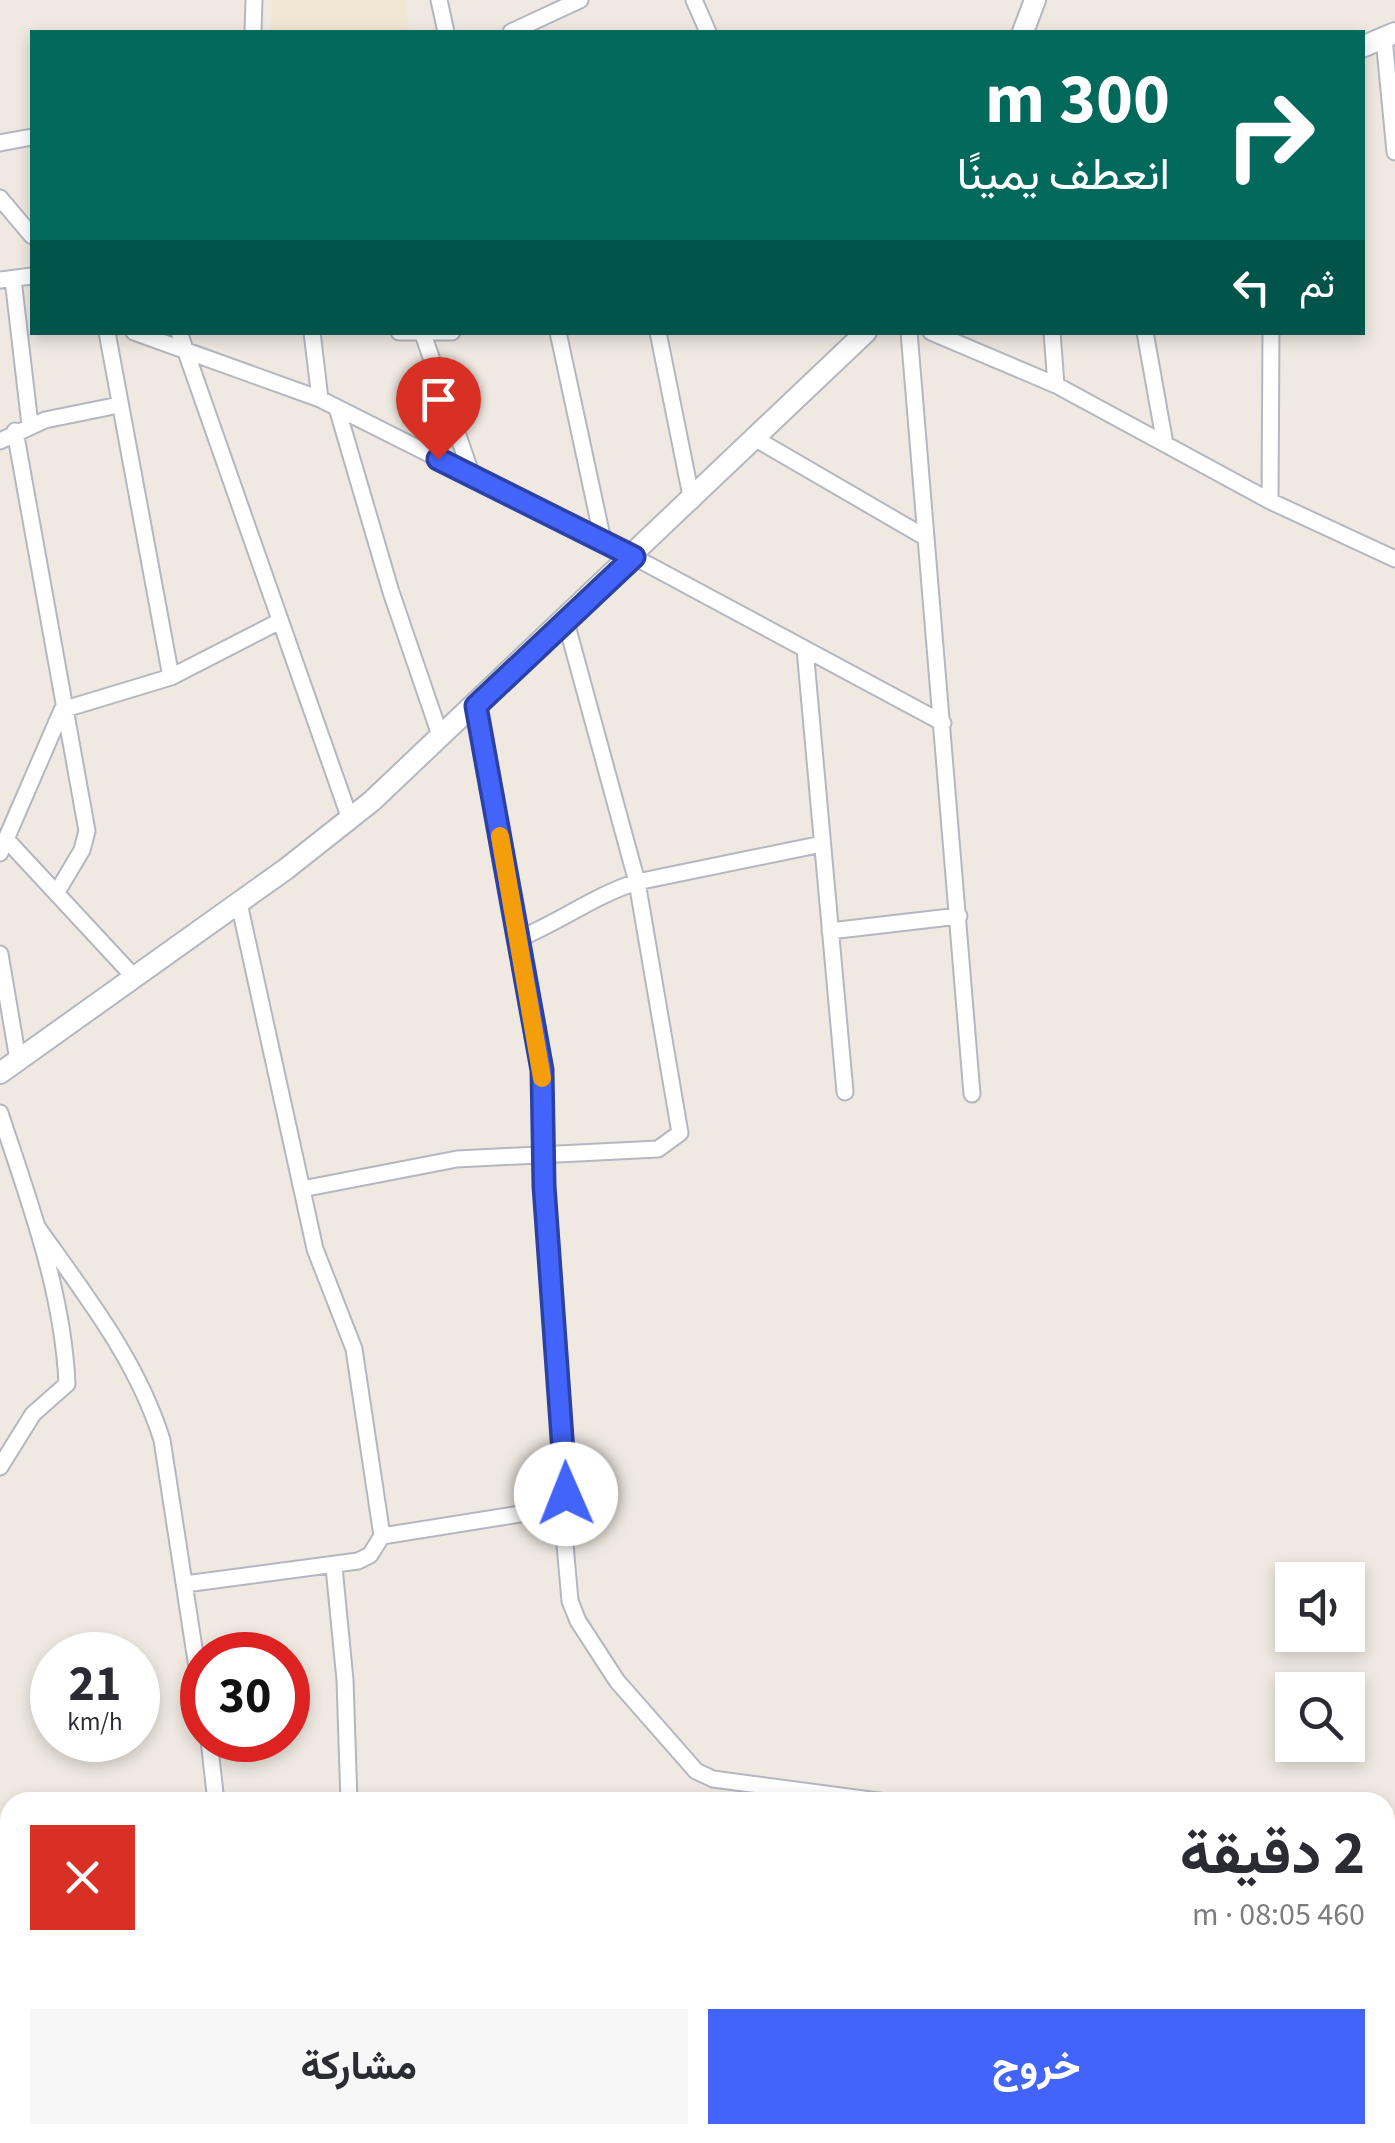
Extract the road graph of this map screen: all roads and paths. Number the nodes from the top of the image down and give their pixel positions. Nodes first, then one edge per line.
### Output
1 (254, 0) edge
2 (439, 0) edge
3 (580, 0) edge
4 (694, 0) edge
5 (1035, 0) edge
6 (253, 30) edge
7 (446, 30) edge
8 (515, 30) edge
9 (707, 30) edge
10 (1024, 30) edge
11 (1389, 36) edge
12 (1365, 46) edge
13 (30, 138) edge
14 (0, 143) edge
15 (1395, 152) edge
16 (0, 198) edge
17 (30, 234) edge
18 (7, 279) edge
19 (107, 335) edge
20 (142, 335) edge
21 (180, 335) edge
22 (312, 335) edge
23 (423, 335) edge
24 (559, 335) edge
25 (659, 335) edge
26 (863, 335) edge
27 (909, 335) edge
28 (938, 335) edge
29 (1052, 335) edge
30 (1146, 335) edge
31 (1271, 335) edge
32 (187, 352) junction
33 (1056, 385) junction
34 (320, 400) junction
35 (119, 405) junction
36 (337, 408) junction
37 (22, 428) junction
38 (756, 439) junction
39 (0, 441) edge
40 (1165, 444) junction
41 (472, 476) junction
42 (692, 501) junction
43 (1270, 501) junction
44 (924, 536) junction
45 (604, 541) junction
46 (634, 557) junction
47 (1395, 559) edge
48 (280, 620) junction
49 (566, 622) junction
50 (805, 648) junction
51 (171, 677) junction
52 (476, 706) junction
53 (62, 710) junction
54 (943, 723) junction
55 (441, 738) junction
56 (350, 818) junction
57 (822, 844) junction
58 (3, 846) edge
59 (637, 882) junction
60 (56, 892) junction
61 (239, 903) junction
62 (959, 916) junction
63 (830, 930) junction
64 (518, 939) junction
65 (0, 954) edge
66 (135, 978) junction
67 (18, 1060) junction
68 (0, 1073) edge
69 (845, 1092) dead end
70 (972, 1094) dead end
71 (0, 1113) edge
72 (542, 1151) junction
73 (302, 1189) junction
74 (38, 1228) junction
75 (0, 1466) edge
76 (564, 1507) junction
77 (382, 1536) junction
78 (334, 1567) junction
79 (185, 1584) junction
80 (192, 1632) edge
81 (211, 1762) edge
82 (215, 1792) edge
83 (348, 1792) edge
84 (811, 1792) edge

1 - 6 street
2 - 7 street
3 - 8 street
4 - 9 street
5 - 10 street
11 - 12 street
11 - 15 street
13 - 14 street
16 - 17 street
18 - 37 street
19 - 35 street
20 - 32 street
21 - 32 street
22 - 34 street
23 - 41 street
24 - 45 street
25 - 42 street
26 - 38 street
27 - 44 street
28 - 33 street
29 - 33 street
30 - 40 street
31 - 43 street
32 - 34 street
32 - 48 street
33 - 40 street
34 - 36 street
35 - 37 street
35 - 51 street
36 - 41 street
36 - 55 street
37 - 39 street
37 - 53 street
38 - 42 street
38 - 44 street
40 - 43 street
41 - 45 street
42 - 46 street
43 - 47 street
44 - 54 street
45 - 46 street
46 - 49 street
46 - 50 street
48 - 51 street
48 - 56 street
49 - 52 street
49 - 59 street
50 - 54 street
50 - 57 street
51 - 53 street
52 - 55 street
52 - 64 street
53 - 58 street
53 - 60 street
54 - 62 street
55 - 56 street
56 - 61 street
57 - 59 street
57 - 63 street
58 - 60 street
59 - 64 street
59 - 72 street
60 - 66 street
61 - 66 street
61 - 73 street
62 - 63 street
62 - 70 street
63 - 69 street
64 - 72 street
65 - 67 street
66 - 67 street
67 - 68 street
71 - 74 street
72 - 73 street
72 - 76 street
73 - 77 street
74 - 75 street
74 - 79 street
76 - 77 street
76 - 84 street
77 - 78 street
78 - 79 street
78 - 83 street
79 - 80 street
81 - 82 street

